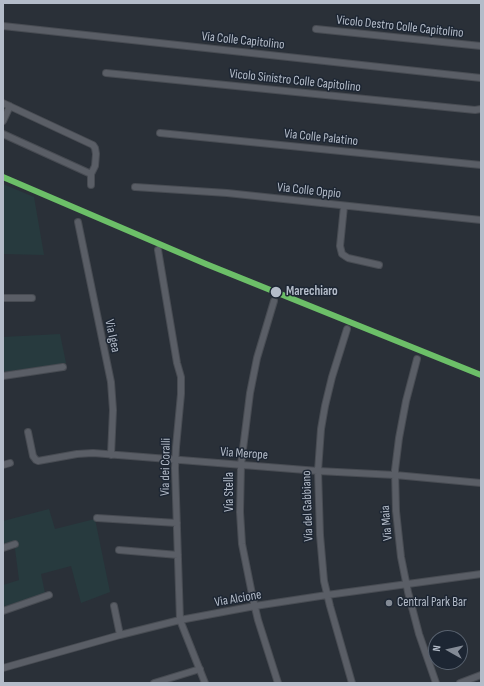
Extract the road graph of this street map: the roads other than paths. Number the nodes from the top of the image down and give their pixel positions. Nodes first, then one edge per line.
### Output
1 (3, 26) edge
2 (316, 29) dead end
3 (481, 46) edge
4 (106, 73) dead end
5 (481, 78) edge
6 (3, 103) edge
7 (10, 106) junction
8 (481, 109) edge
9 (3, 121) edge
10 (160, 133) dead end
11 (3, 134) edge
12 (481, 165) edge
13 (91, 174) junction
14 (91, 185) dead end
15 (135, 187) dead end
16 (344, 206) junction
17 (481, 220) edge
18 (78, 222) dead end
19 (158, 250) dead end
20 (379, 265) dead end
21 (3, 298) edge
22 (32, 298) dead end
23 (274, 301) dead end
24 (347, 329) dead end
25 (417, 359) dead end
26 (64, 367) dead end
27 (3, 376) edge
28 (28, 432) dead end
29 (111, 455) junction
30 (176, 460) junction
31 (10, 463) dead end
32 (3, 465) edge
33 (241, 465) junction
34 (318, 471) junction
35 (395, 475) junction
36 (481, 483) edge
37 (97, 518) dead end
38 (177, 523) junction
39 (15, 544) dead end
40 (3, 548) edge
41 (119, 550) dead end
42 (178, 555) junction
43 (481, 574) edge
44 (406, 584) junction
45 (49, 595) dead end
46 (327, 595) junction
47 (114, 606) dead end
48 (255, 606) junction
49 (3, 611) edge
50 (180, 620) junction
51 (120, 635) junction
52 (3, 668) edge
53 (200, 669) junction
54 (481, 675) edge
55 (154, 683) edge
56 (205, 683) edge
57 (278, 683) edge
58 (352, 683) edge
59 (436, 683) edge
60 (460, 683) edge

1 - 5 street, Via Colle Capitolino
2 - 3 street, Vicolo Destro Colle Capitolino
4 - 8 street, Vicolo Sinistro Colle Capitolino
6 - 7 street
7 - 9 street
7 - 13 street
10 - 12 street, Via Colle Palatino
11 - 13 street
13 - 14 street
15 - 16 street, Via Colle Oppio
16 - 17 street, Via Colle Oppio
16 - 20 street
18 - 29 street, Via Igea
19 - 30 street, Via dei Coralli
21 - 22 street
23 - 33 street, Via Stella
24 - 34 street, Via del Gabbiano
25 - 35 street, Via Maia
26 - 27 street
28 - 29 street, Via Merope
29 - 30 street, Via Merope
30 - 33 street, Via Merope
30 - 38 street, Via dei Coralli
31 - 32 street
33 - 34 street, Via Merope
33 - 48 street, Via Stella
34 - 35 street, Via Merope
34 - 46 street, Via del Gabbiano
35 - 36 street, Via Merope
35 - 44 street, Via Maia
37 - 38 street
38 - 42 street, Via dei Coralli
39 - 40 street
41 - 42 street
42 - 50 street, Via dei Coralli
43 - 44 street, Via Alcione
44 - 46 street, Via Alcione
44 - 59 street, Via Maia
45 - 49 street
46 - 48 street, Via Alcione
46 - 58 street, Via del Gabbiano
47 - 51 street
48 - 50 street, Via Alcione
48 - 57 street, Via Stella
50 - 51 street, Via Alcione
50 - 53 street, Via dei Coralli
51 - 52 street, Via Alcione
53 - 55 street
53 - 56 street, Via dei Coralli
54 - 60 street

